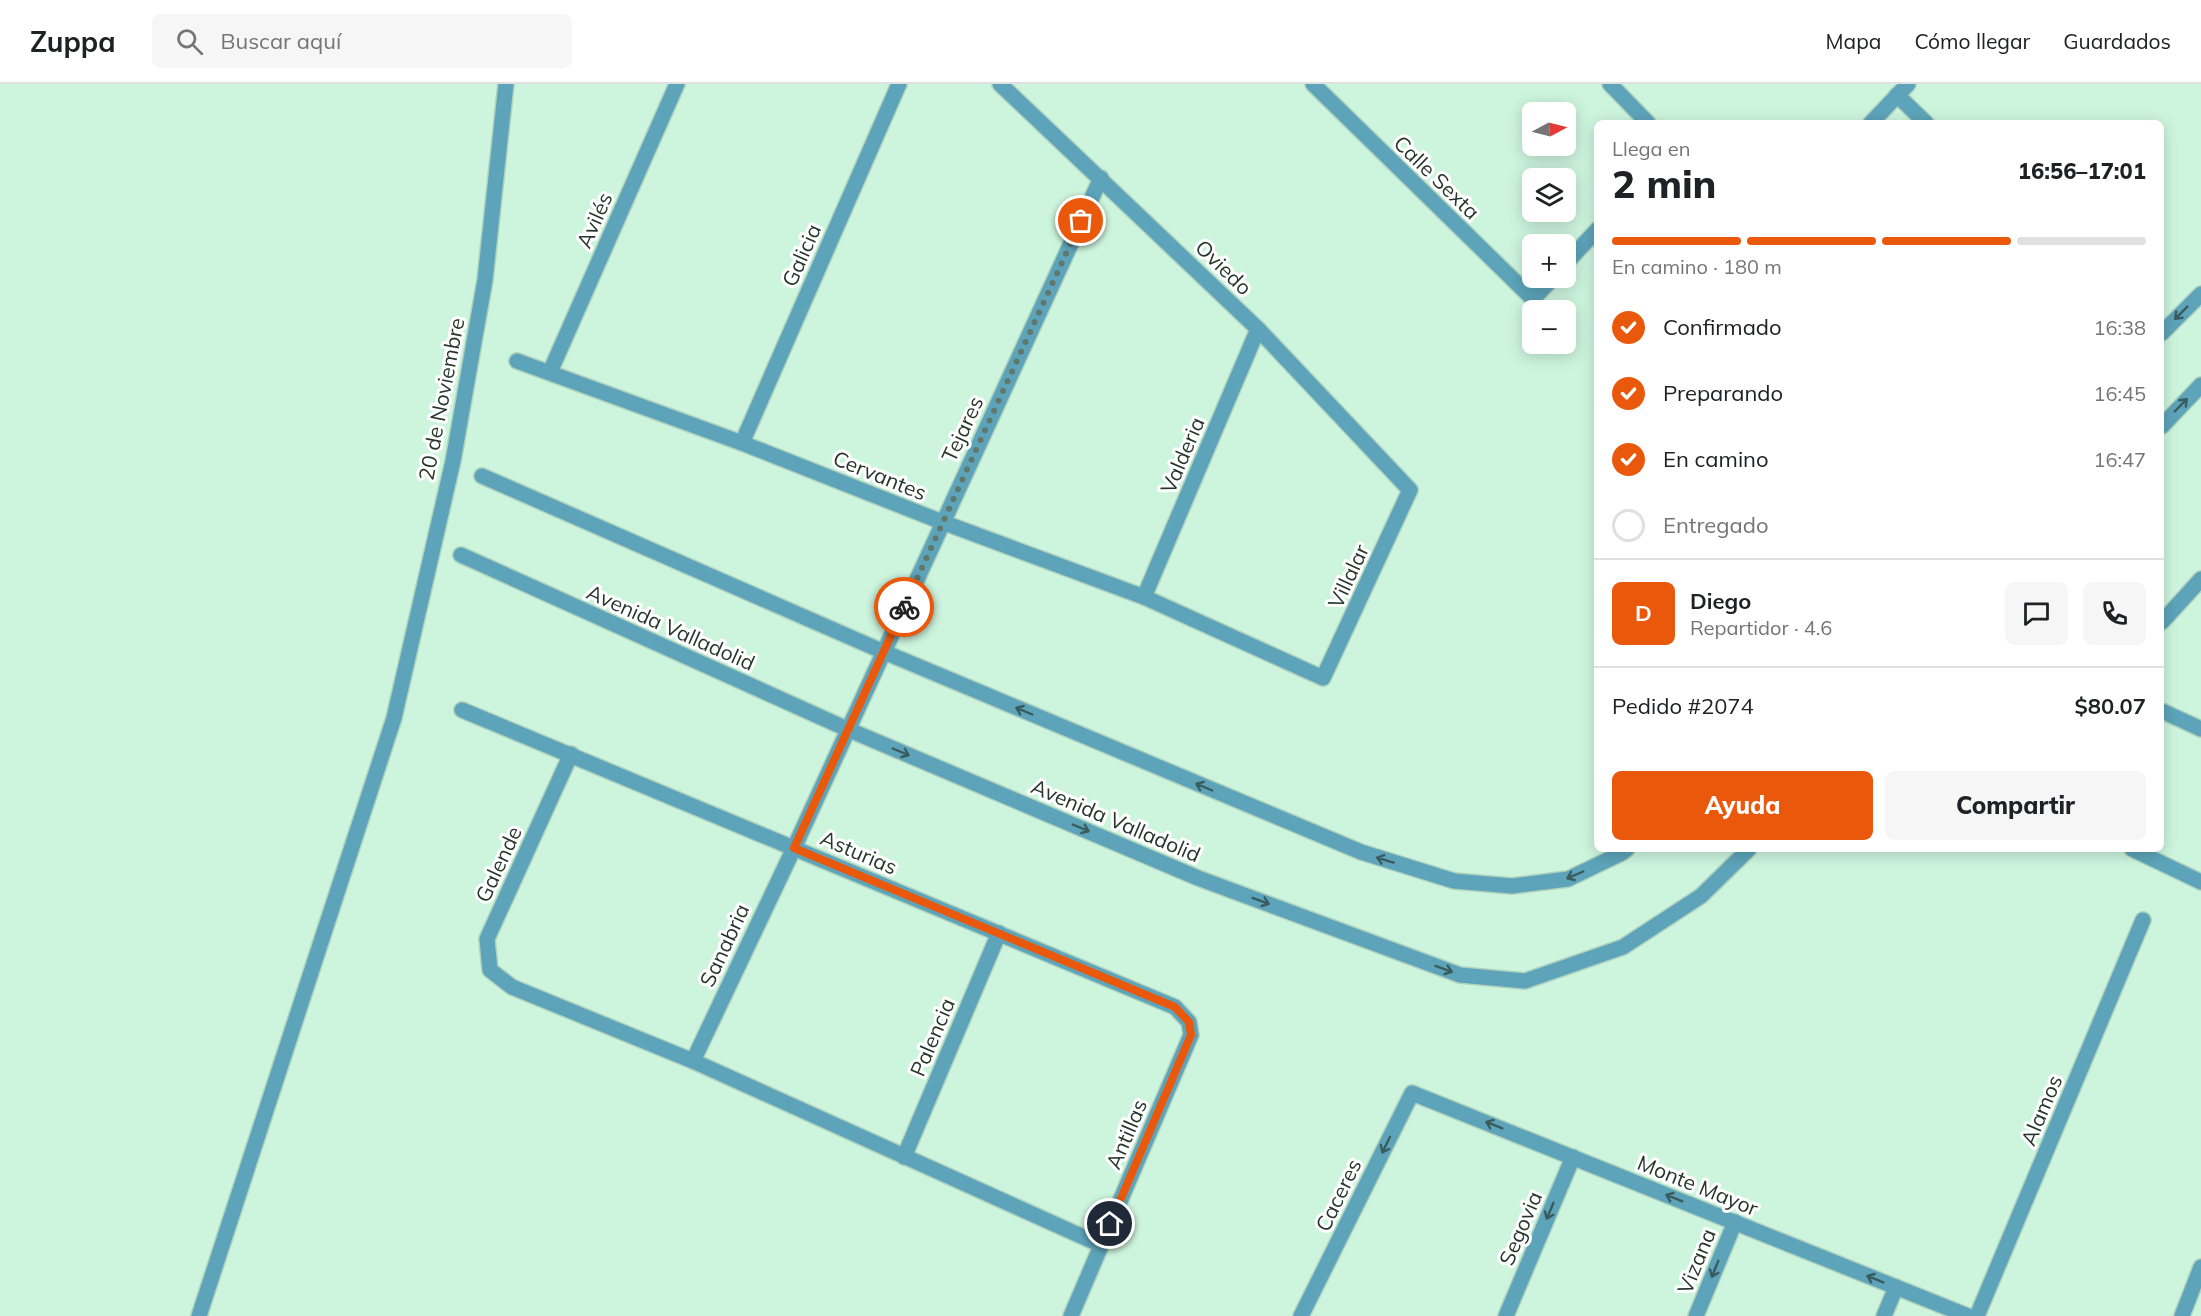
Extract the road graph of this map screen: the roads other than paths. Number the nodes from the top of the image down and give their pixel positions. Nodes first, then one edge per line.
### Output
1 (506, 84) edge
2 (677, 84) edge
3 (899, 84) edge
4 (1000, 84) edge
5 (1313, 84) edge
6 (1610, 84) edge
7 (1903, 89) edge
8 (1645, 120) edge
9 (1874, 120) edge
10 (1924, 120) edge
11 (1101, 178) junction
12 (1594, 233) edge
13 (1576, 252) edge
14 (1543, 288) edge
15 (2201, 294) edge
16 (1258, 329) junction
17 (2164, 331) edge
18 (517, 361) dead end
19 (550, 372) junction
20 (2201, 385) edge
21 (2164, 424) edge
22 (742, 443) junction
23 (483, 476) dead end
24 (1410, 490) joint
25 (942, 522) junction
26 (461, 555) dead end
27 (2201, 579) edge
28 (1144, 597) junction
29 (2164, 620) edge
30 (884, 652) junction
31 (1323, 678) joint
32 (462, 710) dead end
33 (2164, 712) edge
34 (847, 729) junction
35 (2201, 729) edge
36 (571, 754) junction
37 (794, 848) junction
38 (1624, 852) edge
39 (1746, 852) edge
40 (2138, 852) edge
41 (2201, 882) edge
42 (2143, 920) dead end
43 (999, 933) junction
44 (1191, 1035) joint
45 (693, 1061) junction
46 (1412, 1093) joint
47 (904, 1157) junction
48 (1573, 1157) junction
49 (1734, 1222) junction
50 (1101, 1245) junction
51 (2201, 1267) edge
52 (1896, 1287) junction
53 (199, 1316) edge
54 (1071, 1316) edge
55 (1301, 1316) edge
56 (1506, 1316) edge
57 (1696, 1316) edge
58 (1884, 1316) edge
59 (1968, 1316) edge
60 (1977, 1316) edge
61 (2181, 1316) edge

1 - 53 street, 20 de Noviembre
2 - 19 street, Avilés
3 - 22 street, Galicia
4 - 11 street, Oviedo
5 - 14 street, Calle Sexta
6 - 8 street
7 - 9 street
7 - 10 street
11 - 16 street, Oviedo
11 - 25 street, Tejares
12 - 13 street
15 -> 17 street
16 - 24 street, Oviedo
16 - 28 street, Valderia
18 - 19 street, Cervantes
19 - 22 street, Cervantes
21 -> 20 street
22 - 25 street, Cervantes
23 - 30 street
24 - 31 street, Villalar
25 - 28 street, Cervantes
25 - 30 street, Tejares
26 - 34 street, Avenida Valladolid
27 - 29 street
28 - 31 street, Cervantes
30 - 34 street, Tejares
38 -> 30 street
32 - 36 street, Asturias
33 - 35 street
34 - 37 street, Sanabria
34 -> 39 street, Avenida Valladolid
36 - 37 street, Asturias
36 - 45 street, Galende
37 - 43 street, Asturias
37 - 45 street, Sanabria
40 - 41 street
42 - 60 street, Alamos
43 - 44 street, Asturias
43 - 47 street, Palencia
44 - 50 street, Antillas
45 - 47 street, Galende
48 -> 46 street, Monte Mayor
46 -> 55 street, Caceres
47 - 50 street, Galende
49 -> 48 street, Monte Mayor
48 -> 56 street, Segovia
52 -> 49 street, Monte Mayor
49 -> 57 street, Vizana
50 - 54 street, Antillas
51 - 61 street
52 - 58 street
52 - 59 street, Monte Mayor

